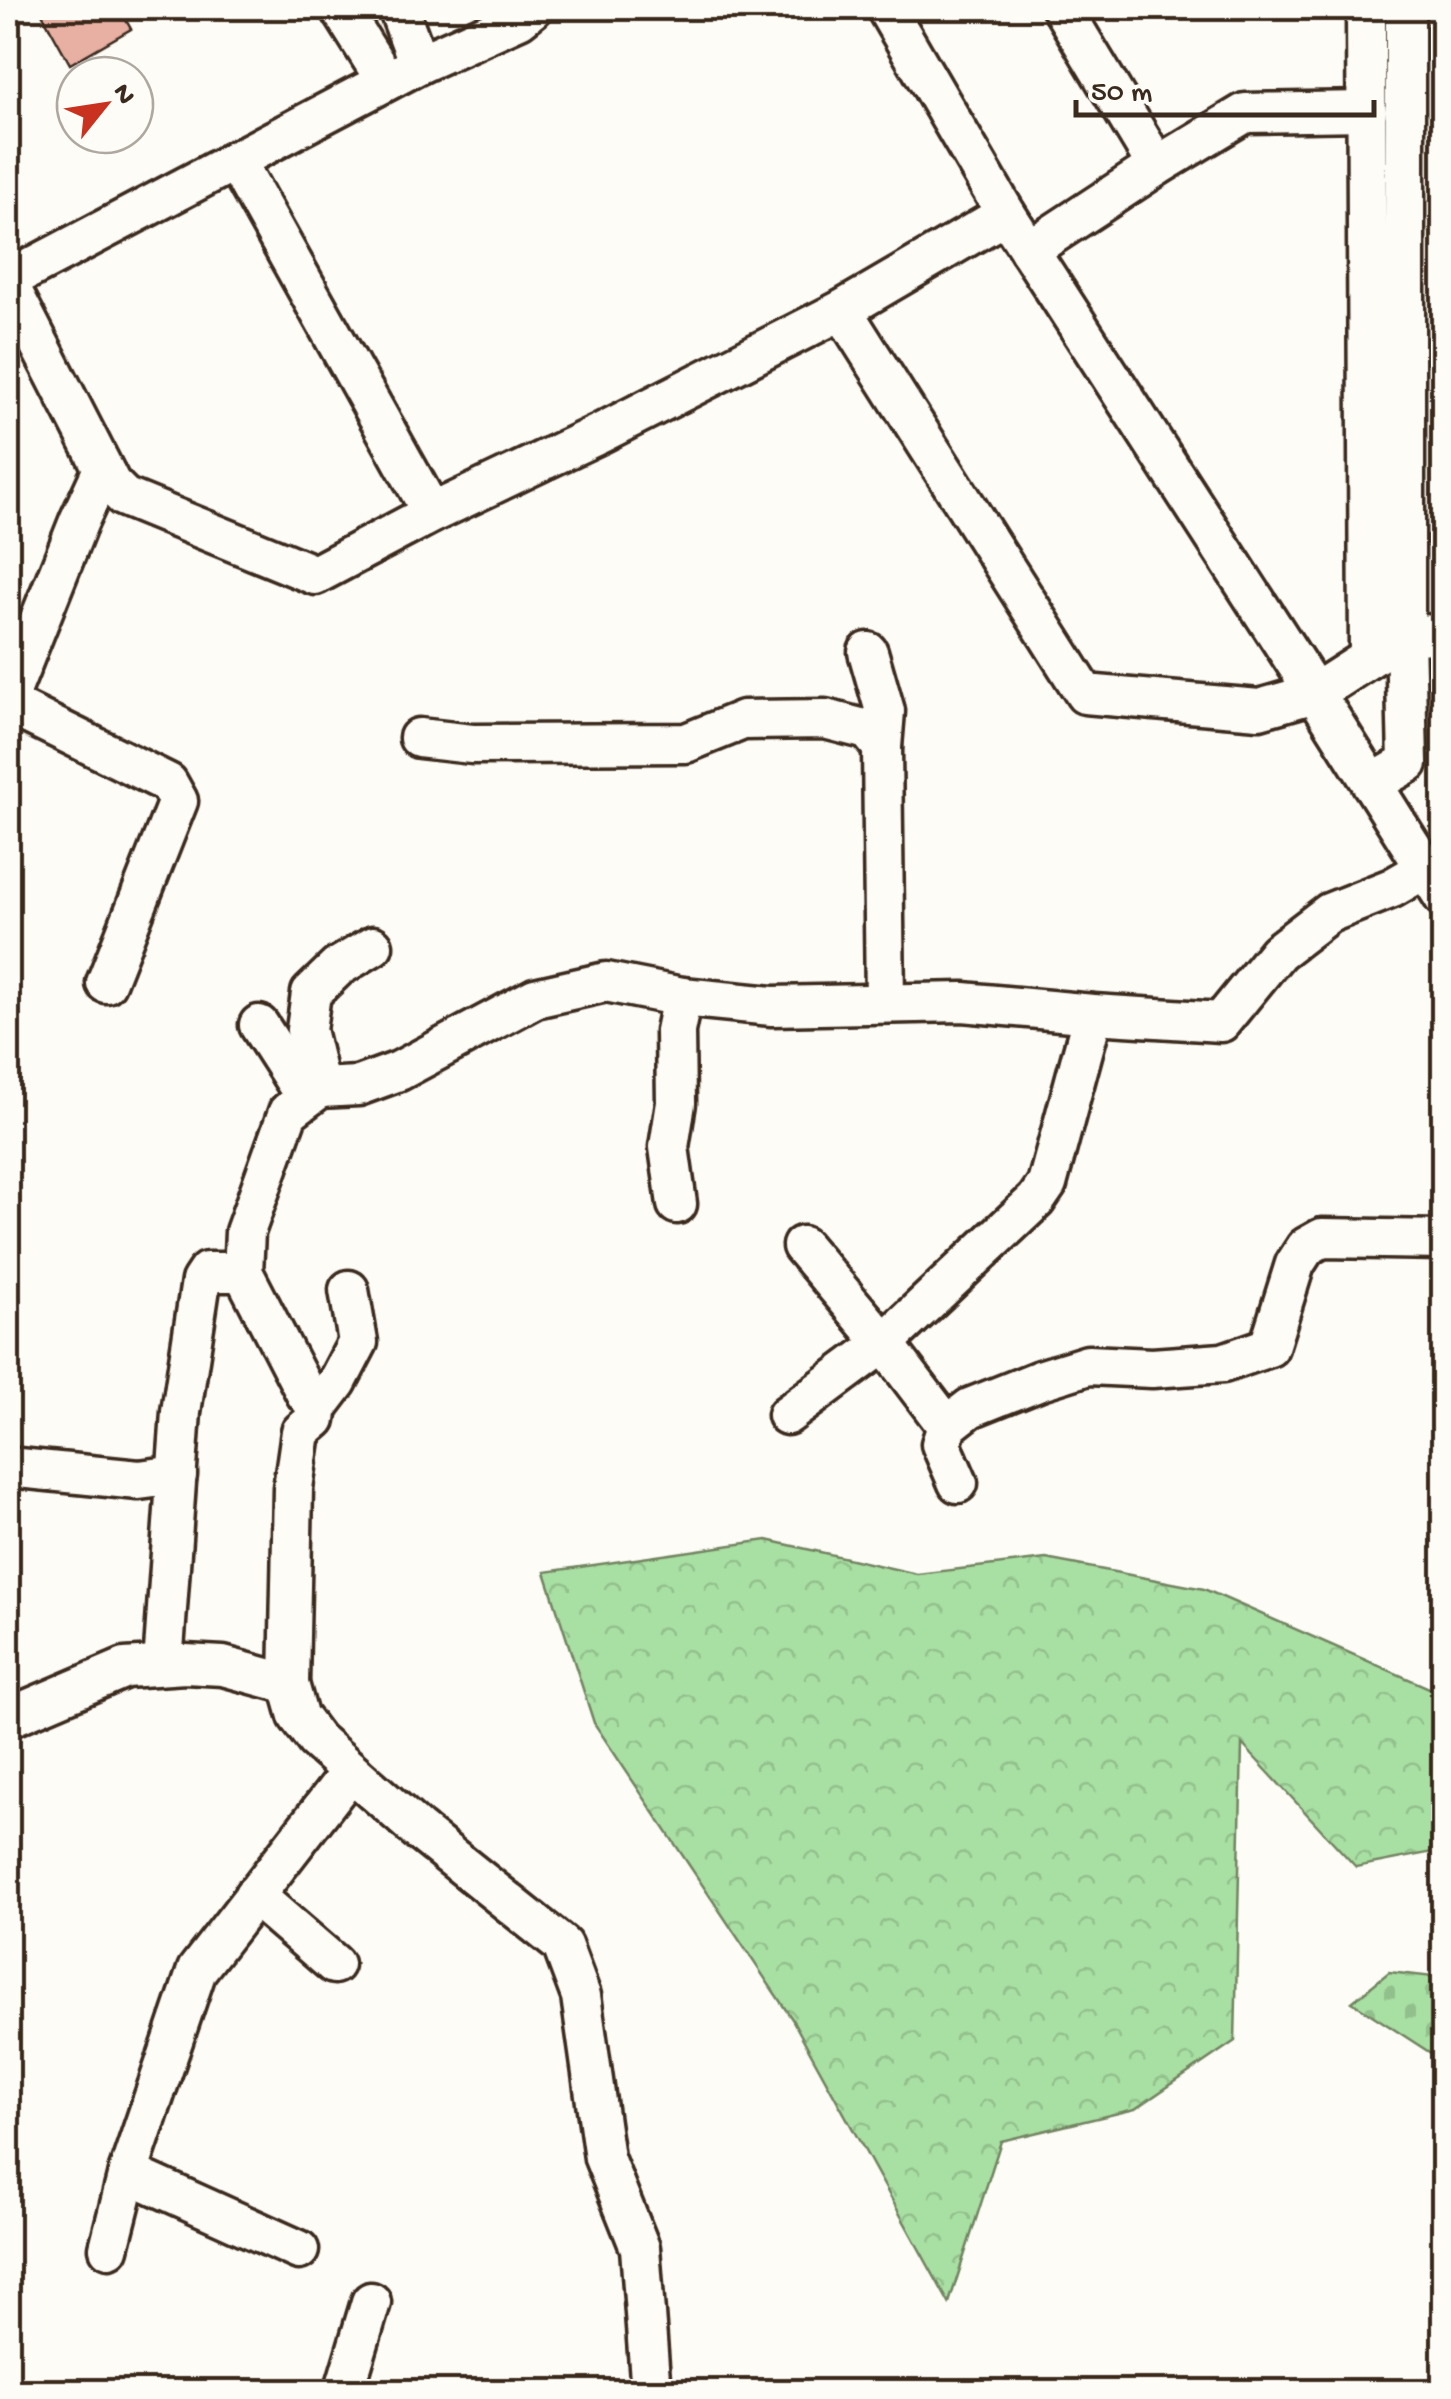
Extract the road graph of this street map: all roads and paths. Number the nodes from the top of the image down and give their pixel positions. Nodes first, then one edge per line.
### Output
1 (340, 8) edge
2 (398, 8) edge
3 (534, 8) edge
4 (886, 8) edge
5 (1062, 8) edge
6 (1366, 8) edge
7 (1404, 8) edge
8 (403, 73) junction
9 (1367, 111) junction
10 (235, 160) junction
11 (1157, 166) junction
12 (1006, 214) junction
13 (1030, 250) junction
14 (8, 282) edge
15 (842, 310) junction
16 (104, 469) junction
17 (432, 513) junction
18 (1444, 634) edge
19 (1405, 635) junction
20 (868, 652) dead end
21 (1370, 658) junction
22 (1315, 693) junction
23 (8, 701) edge
24 (418, 738) dead end
25 (882, 746) junction
26 (1372, 784) junction
27 (1434, 884) edge
28 (374, 946) dead end
29 (106, 984) dead end
30 (682, 997) junction
31 (885, 1003) junction
32 (1093, 1014) junction
33 (260, 1025) dead end
34 (313, 1093) junction
35 (677, 1204) dead end
36 (1444, 1240) edge
37 (802, 1246) dead end
38 (243, 1272) junction
39 (349, 1290) dead end
40 (884, 1343) junction
41 (318, 1407) junction
42 (787, 1415) dead end
43 (947, 1426) junction
44 (8, 1466) edge
45 (177, 1475) junction
46 (958, 1482) dead end
47 (163, 1665) junction
48 (289, 1684) junction
49 (8, 1718) edge
50 (350, 1771) junction
51 (254, 1895) junction
52 (334, 1964) dead end
53 (128, 2173) junction
54 (109, 2248) dead end
55 (299, 2250) dead end
56 (371, 2302) dead end
57 (344, 2392) edge
58 (651, 2392) edge

1 - 8 street
2 - 8 street
3 - 8 street
4 - 12 street
5 - 11 street
6 - 9 street
7 - 19 street
8 - 10 street
9 - 11 street
9 - 21 street
10 - 14 street
10 - 17 street
11 - 13 street
12 - 13 street
12 - 15 street
13 - 22 street
14 - 16 street
15 - 17 street
15 - 22 street
16 - 17 street
16 - 23 street
18 - 19 street
19 - 21 street
19 - 26 street
20 - 25 street
21 - 22 street
22 - 26 street
23 - 29 street
24 - 25 street
25 - 31 street
26 - 27 street
27 - 32 street
28 - 34 street
30 - 31 street
30 - 34 street
30 - 35 street
31 - 32 street
32 - 40 street
33 - 34 street
34 - 38 street
36 - 43 street
37 - 40 street
38 - 41 street
38 - 45 street
39 - 41 street
40 - 42 street
40 - 43 street
41 - 48 street
43 - 46 street
44 - 45 street
45 - 47 street
47 - 48 street
47 - 49 street
48 - 50 street
50 - 51 street
50 - 58 street
51 - 52 street
51 - 53 street
53 - 54 street
53 - 55 street
56 - 57 street

